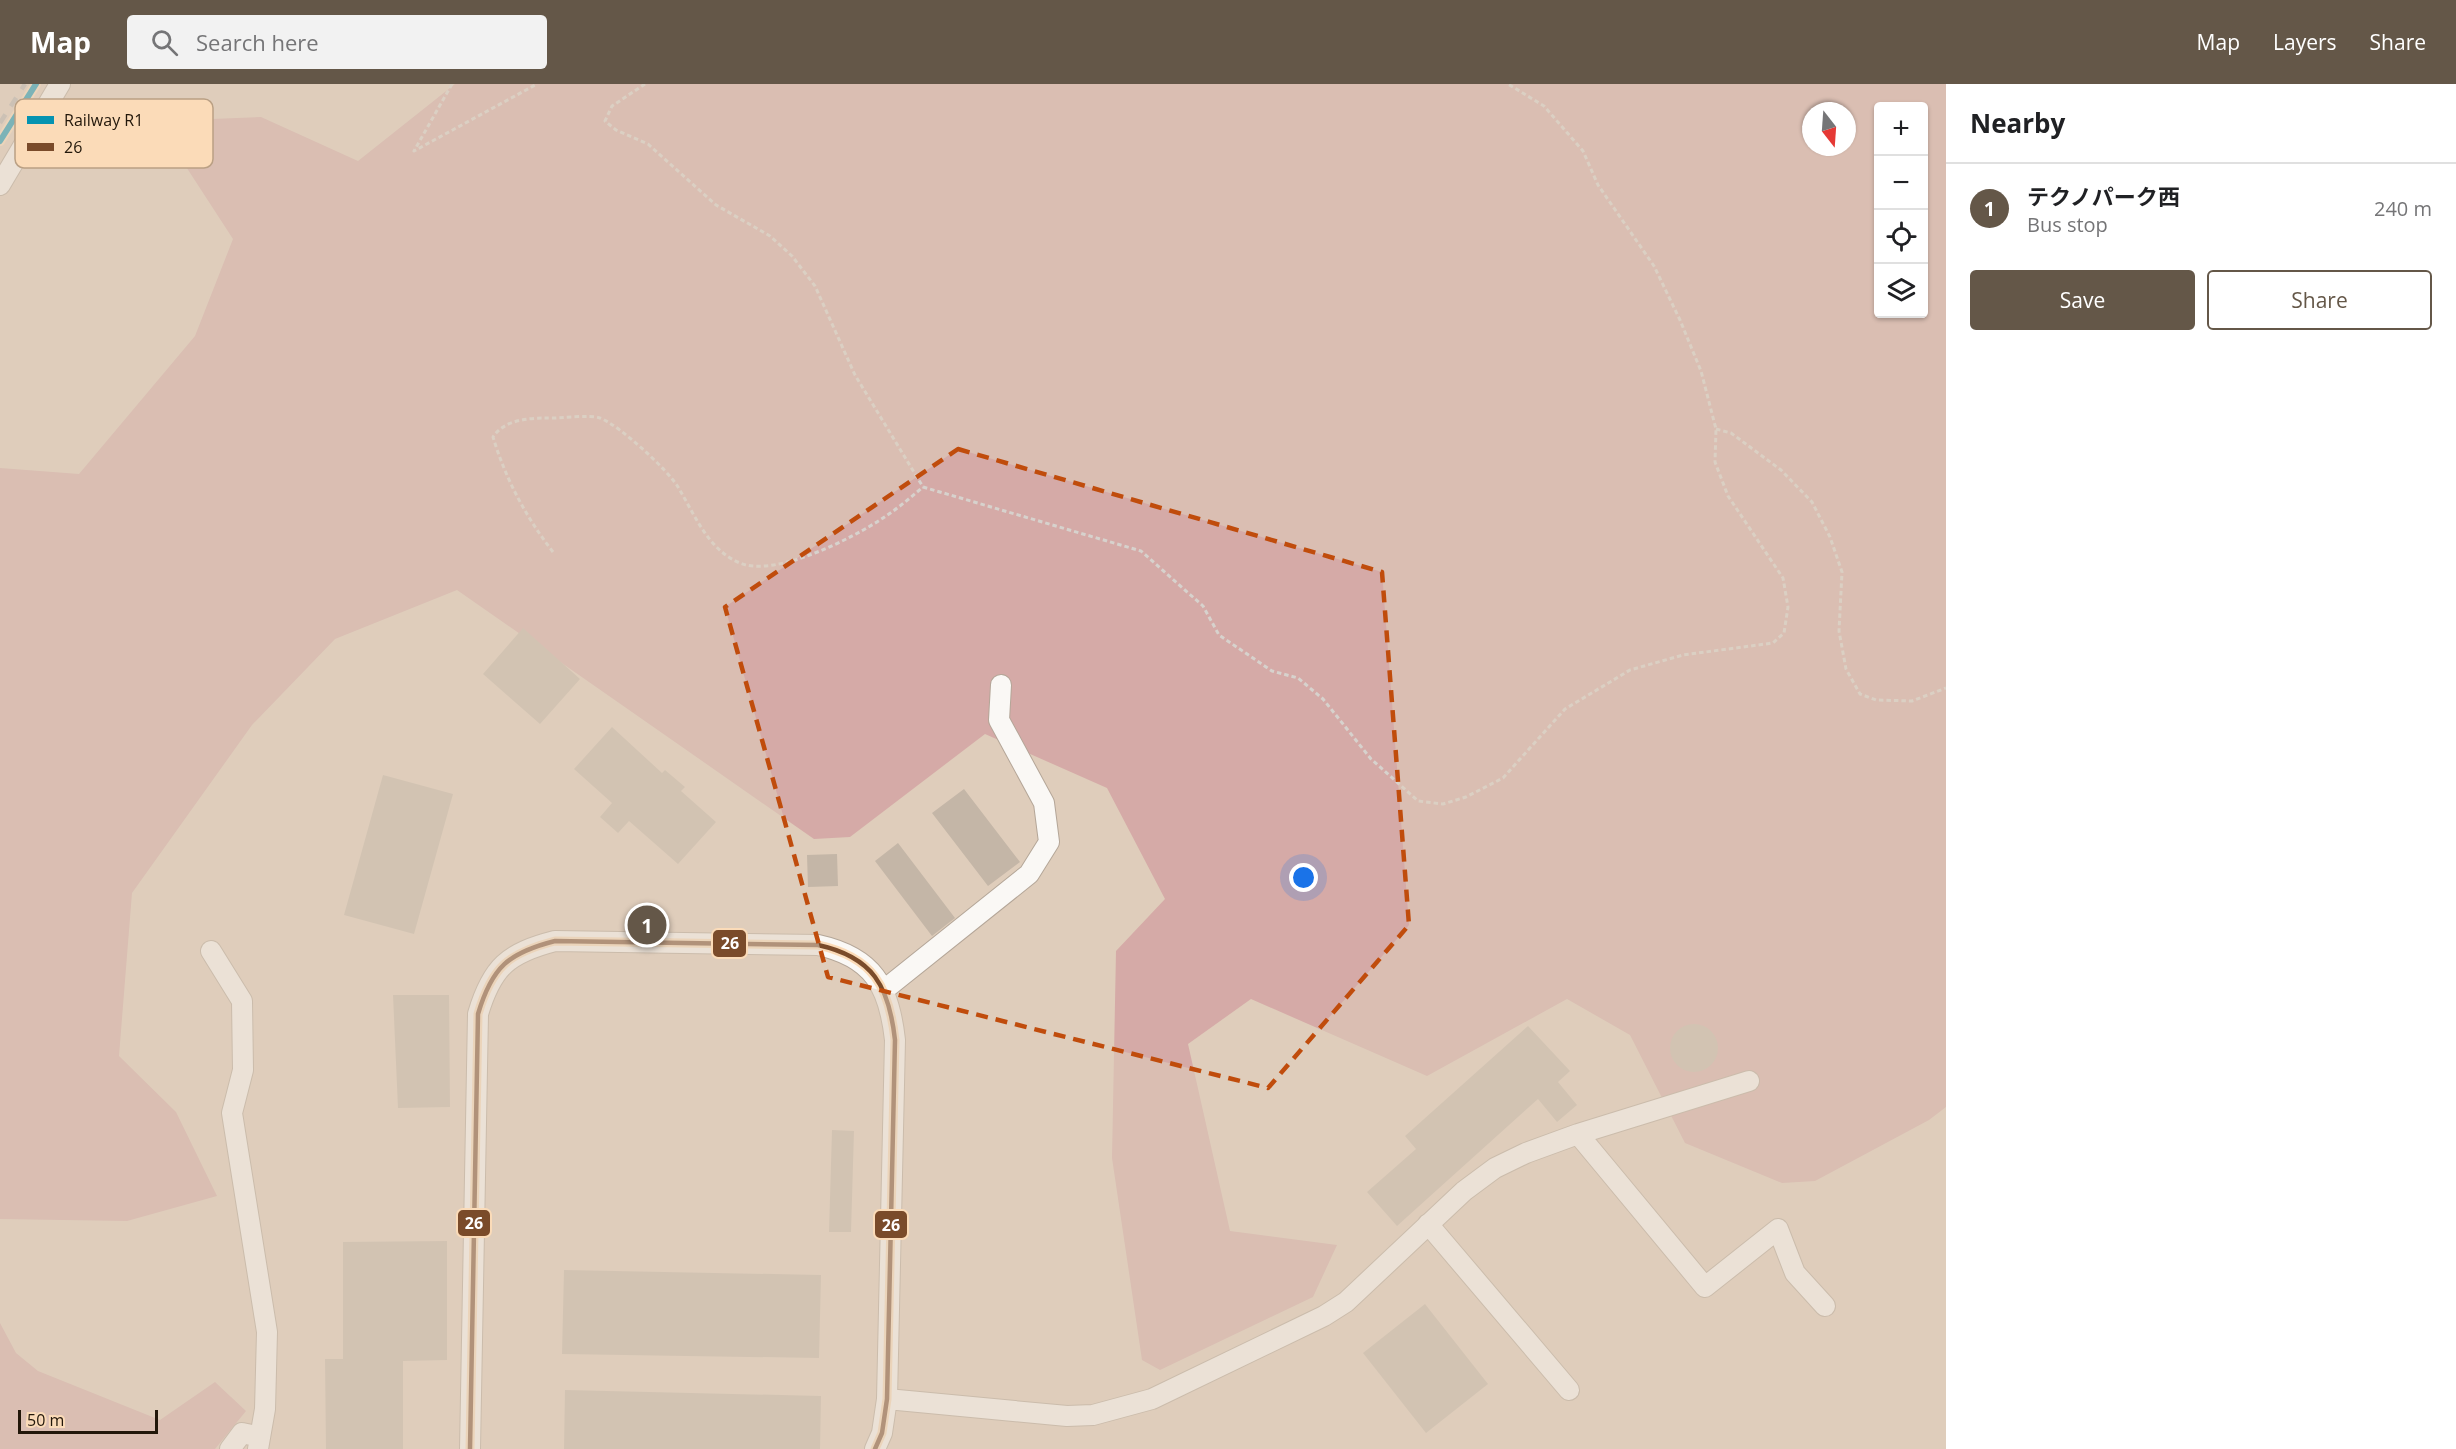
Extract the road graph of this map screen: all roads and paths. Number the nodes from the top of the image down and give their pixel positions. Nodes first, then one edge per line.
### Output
1 (60, 84) edge
2 (452, 84) edge
3 (537, 84) edge
4 (645, 84) edge
5 (1508, 84) edge
6 (51, 99) edge
7 (15, 159) edge
8 (0, 184) edge
9 (1716, 429) junction
10 (923, 487) junction
11 (554, 552) dead end
12 (1001, 685) dead end
13 (1946, 688) edge
14 (211, 951) dead end
15 (884, 990) junction
16 (1749, 1081) dead end
17 (1578, 1134) junction
18 (1428, 1224) junction
19 (1825, 1306) dead end
20 (1569, 1390) dead end
21 (887, 1399) junction
22 (259, 1443) edge
23 (230, 1449) edge
24 (470, 1449) edge
25 (876, 1449) edge

1 - 6 street
2 - 3 path
4 - 10 path
5 - 9 path
7 - 8 street
9 - 10 path
9 - 13 path
10 - 11 path
12 - 15 street
14 - 22 street
15 - 21 street
15 - 24 street
16 - 17 street
17 - 18 street
17 - 19 street
18 - 20 street
18 - 21 street
21 - 25 street
22 - 23 street

